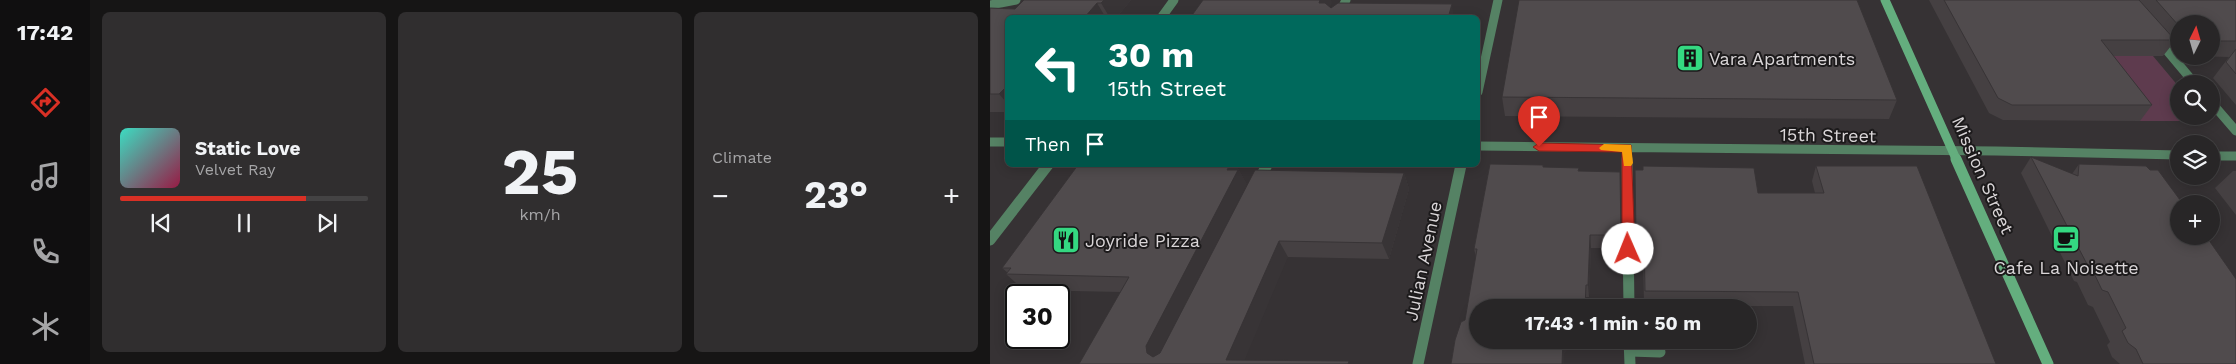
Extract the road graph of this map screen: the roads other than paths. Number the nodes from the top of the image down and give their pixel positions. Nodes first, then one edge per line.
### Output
1 (1016, 0) edge
2 (1174, 0) edge
3 (1346, 0) edge
4 (1498, 0) edge
5 (1885, 0) edge
6 (990, 5) edge
7 (1162, 15) edge
8 (1338, 15) edge
9 (2154, 35) edge
10 (2187, 75) edge
11 (1480, 83) edge
12 (2220, 112) edge
13 (2236, 131) edge
14 (990, 142) edge
15 (1005, 142) edge
16 (1480, 146) edge
17 (1627, 148) junction
18 (1954, 152) junction
19 (2170, 155) edge
20 (2220, 156) edge
21 (2236, 156) edge
22 (1046, 167) edge
23 (1266, 167) edge
24 (1462, 167) edge
25 (1252, 195) edge
26 (990, 240) edge
27 (1629, 299) edge
28 (1630, 349) edge
29 (1645, 349) edge
30 (1660, 352) dead end
31 (1418, 364) edge
32 (1630, 364) edge
33 (2048, 364) edge

1 - 6 street
2 - 7 street
3 - 8 street
4 - 11 street
5 - 18 main road, Mission Street
9 - 10 street
12 - 13 street
14 - 15 street
16 - 17 street, 15th Street
17 - 18 street, 15th Street
17 - 27 street
18 - 19 street, 15th Street
18 - 33 main road, Mission Street
20 - 21 street
22 - 26 street
23 - 25 street
24 - 31 street, Julian Avenue
28 - 32 street
29 - 30 street

